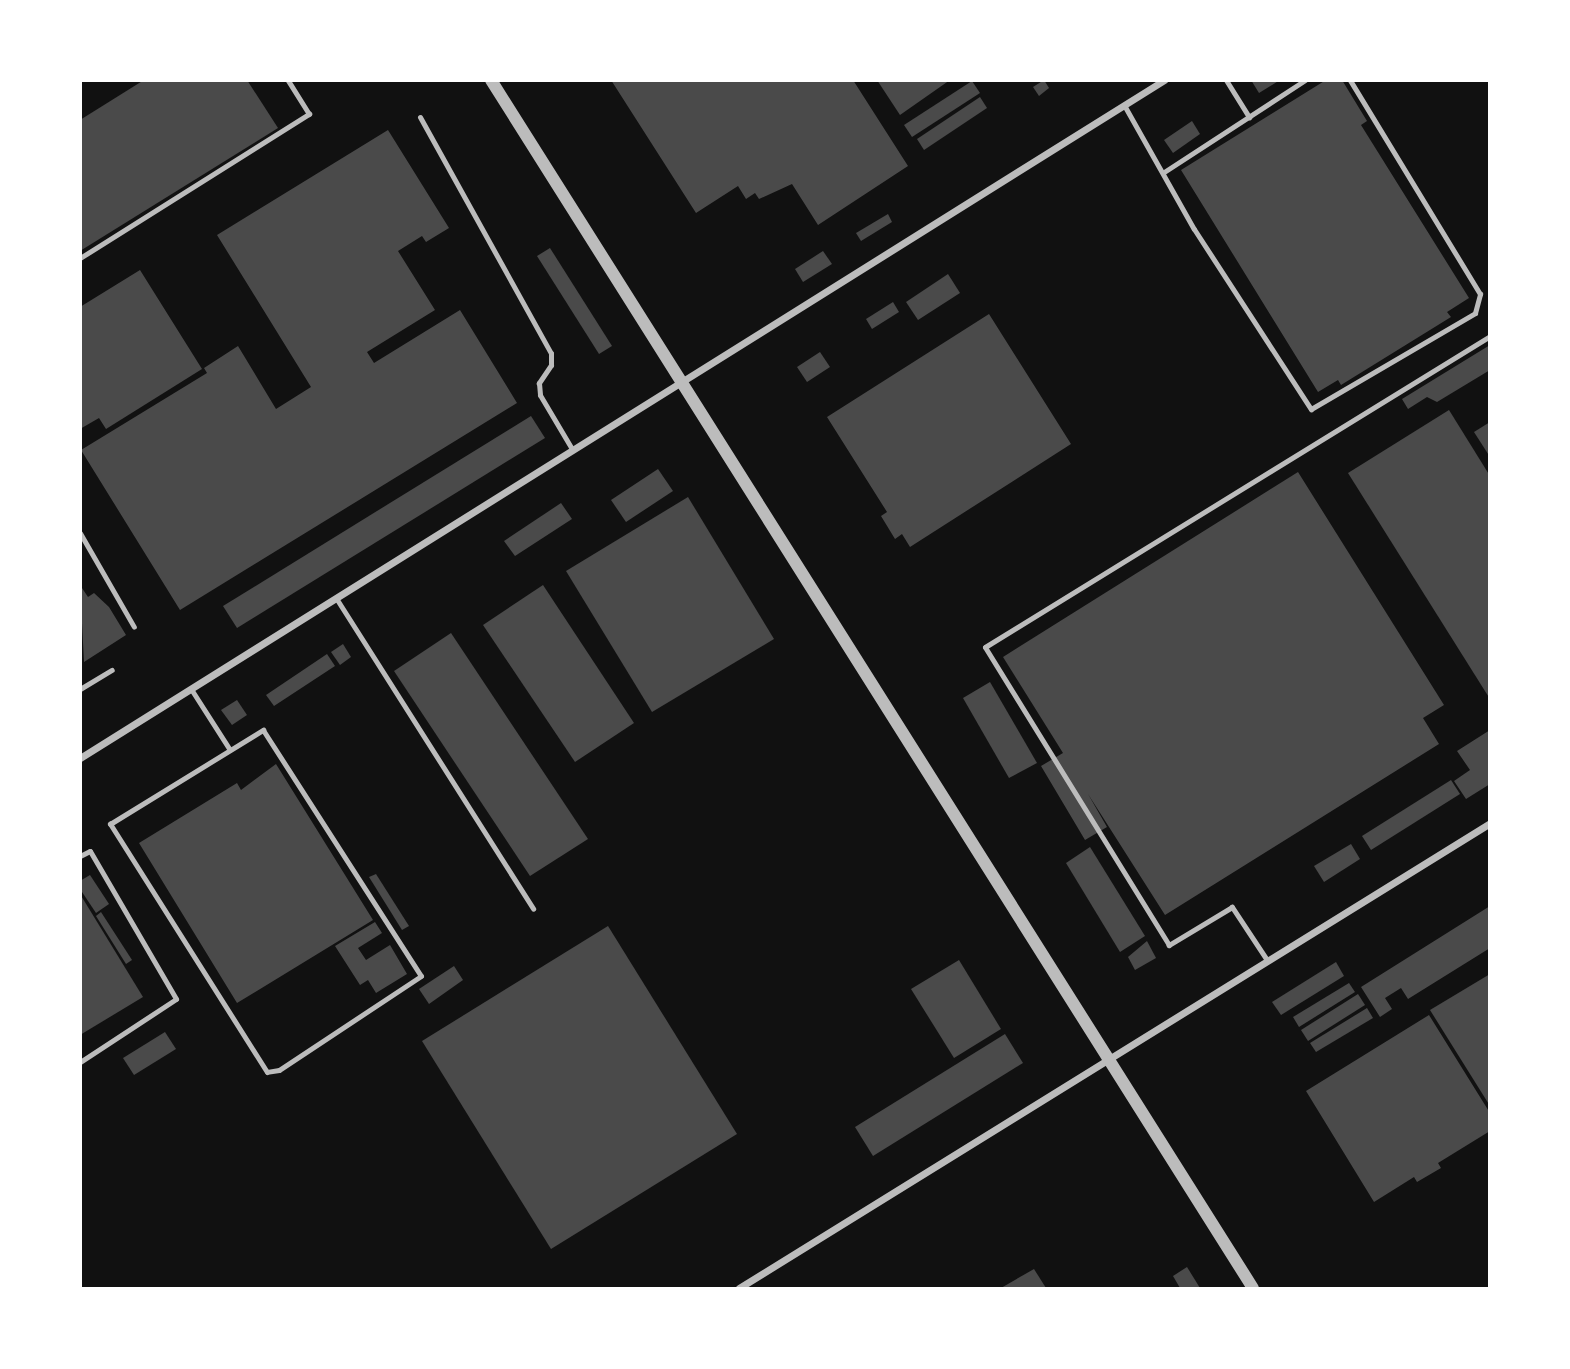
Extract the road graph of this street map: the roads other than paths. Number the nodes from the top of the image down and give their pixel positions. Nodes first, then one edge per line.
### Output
1 (288, 80) edge
2 (491, 80) edge
3 (1164, 80) edge
4 (1226, 80) edge
5 (1305, 80) edge
6 (1350, 80) edge
7 (1124, 105) junction
8 (420, 117) dead end
9 (1249, 117) junction
10 (1164, 172) junction
11 (80, 258) edge
12 (1489, 336) edge
13 (680, 382) junction
14 (572, 449) junction
15 (80, 533) edge
16 (336, 598) junction
17 (134, 627) dead end
18 (112, 670) dead end
19 (80, 689) edge
20 (191, 689) junction
21 (230, 750) junction
22 (80, 758) edge
23 (1489, 823) edge
24 (80, 856) edge
25 (533, 909) dead end
26 (1267, 960) junction
27 (1108, 1057) junction
28 (80, 1062) edge
29 (739, 1289) edge
30 (1253, 1289) edge

1 - 11 lane
2 - 13 street
3 - 7 street
4 - 9 lane
5 - 9 lane
6 - 10 lane
7 - 10 lane
7 - 13 street
8 - 14 lane
9 - 10 lane
12 - 26 lane
13 - 14 street
13 - 27 street
14 - 16 street
15 - 17 lane
16 - 20 street
16 - 25 lane
18 - 19 lane
20 - 21 lane
20 - 22 street
21 - 21 lane
23 - 26 street
24 - 28 lane
26 - 27 street
27 - 29 street
27 - 30 street

